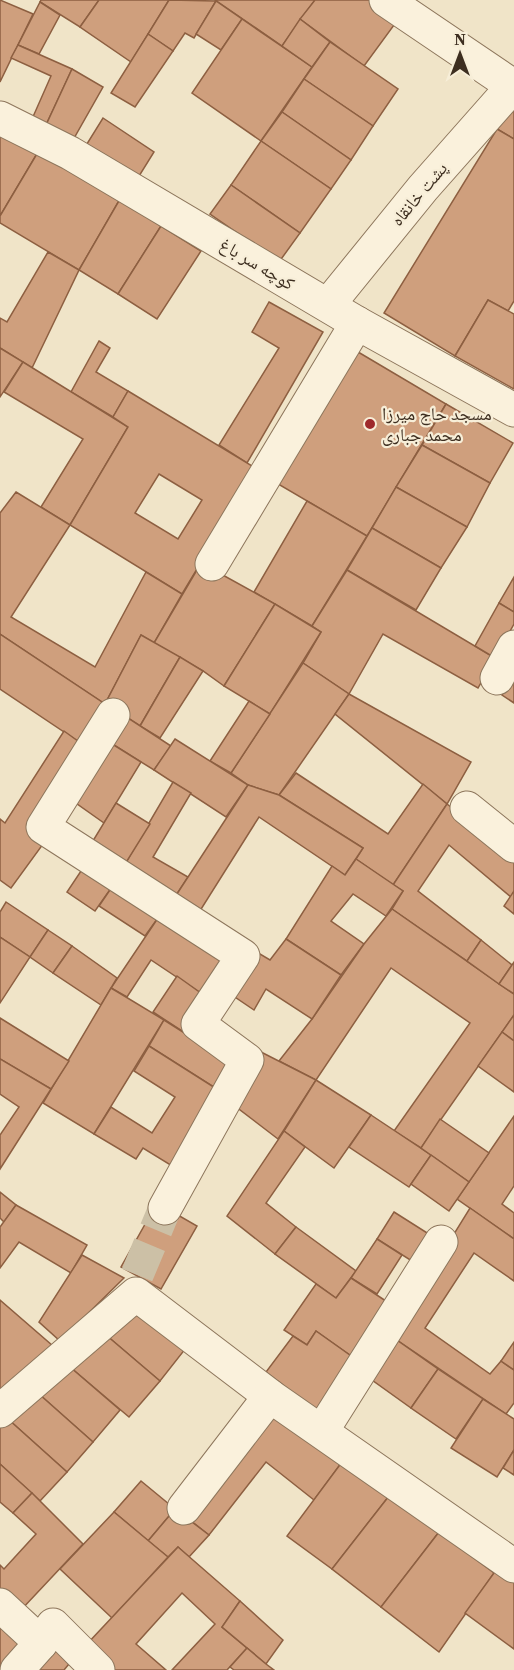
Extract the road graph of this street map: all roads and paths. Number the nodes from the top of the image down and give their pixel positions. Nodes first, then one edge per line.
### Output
1 (386, 0) edge
2 (514, 86) edge
3 (0, 118) edge
4 (328, 305) junction
5 (357, 323) junction
6 (514, 410) edge
7 (212, 564) dead end
8 (514, 647) edge
9 (497, 678) dead end
10 (113, 715) dead end
11 (467, 808) dead end
12 (514, 846) edge
13 (165, 1208) tunnel mouth
14 (441, 1242) dead end
15 (270, 1396) junction
16 (0, 1411) edge
17 (322, 1431) junction
18 (184, 1508) dead end
19 (514, 1566) edge
20 (0, 1605) edge
21 (41, 1643) junction
22 (17, 1670) edge
23 (98, 1670) edge

1 - 2 lane
2 - 4 lane, پشت خانقاه
3 - 4 lane, کوچه سر باغ
4 - 5 lane, کوچه سر باغ
5 - 6 lane, کوچه سر باغ
5 - 7 lane
8 - 9 lane
10 - 13 lane
11 - 12 lane
14 - 17 lane
15 - 16 lane
15 - 17 lane
15 - 18 lane
17 - 19 lane
20 - 21 lane
21 - 22 lane
21 - 23 lane

